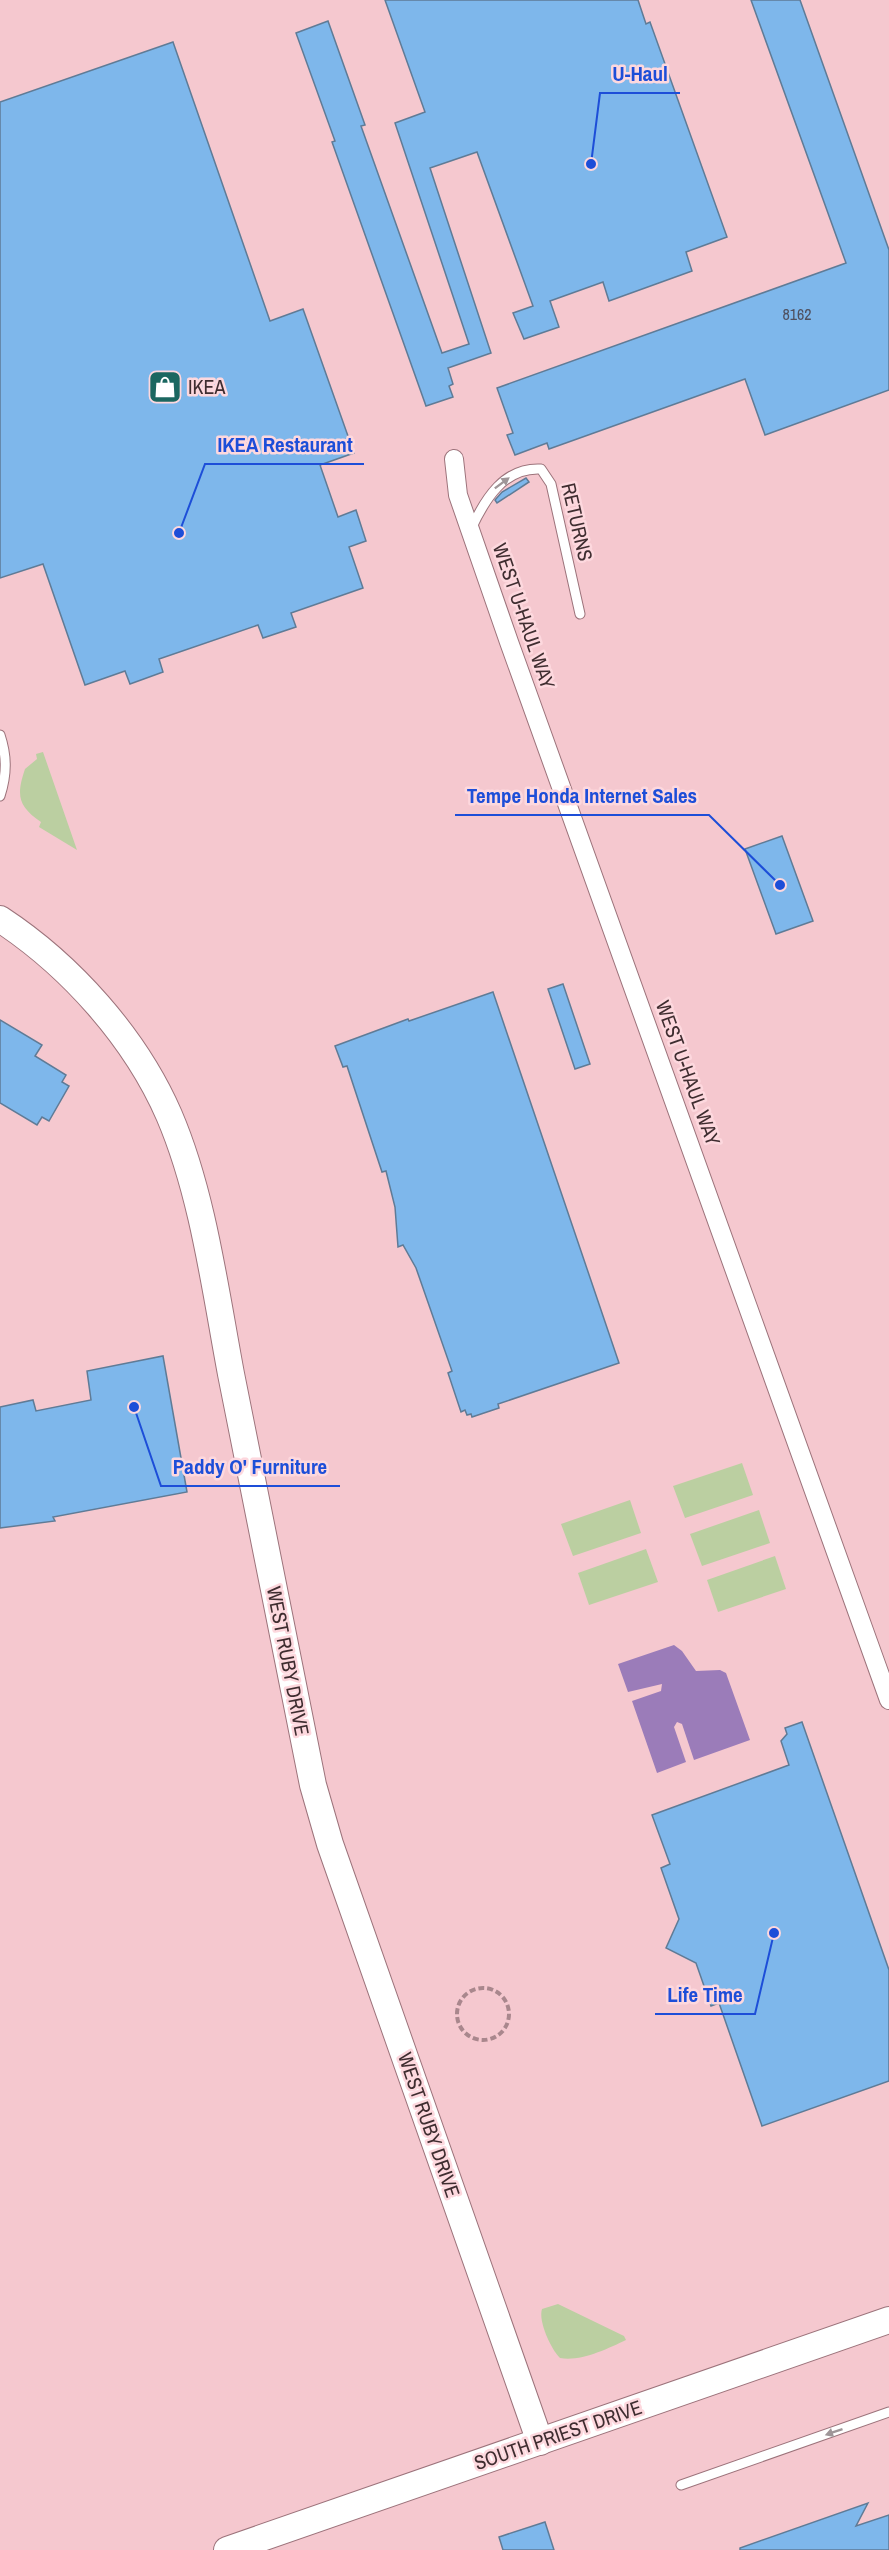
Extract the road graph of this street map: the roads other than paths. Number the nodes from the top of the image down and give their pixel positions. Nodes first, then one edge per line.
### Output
1 (454, 459) dead end
2 (470, 531) junction
3 (580, 614) dead end
4 (0, 735) edge
5 (0, 796) edge
6 (0, 919) edge
7 (889, 1700) edge
8 (889, 2320) edge
9 (889, 2412) edge
10 (540, 2442) junction
11 (681, 2485) dead end
12 (226, 2550) edge

1 - 2 street, WEST U-HAUL WAY
2 -> 3 lane, RETURNS
2 - 7 street, WEST U-HAUL WAY
4 - 5 lane
6 - 10 street, WEST RUBY DRIVE
8 - 10 street, SOUTH PRIEST DRIVE
9 -> 11 lane
10 - 12 street, SOUTH PRIEST DRIVE

